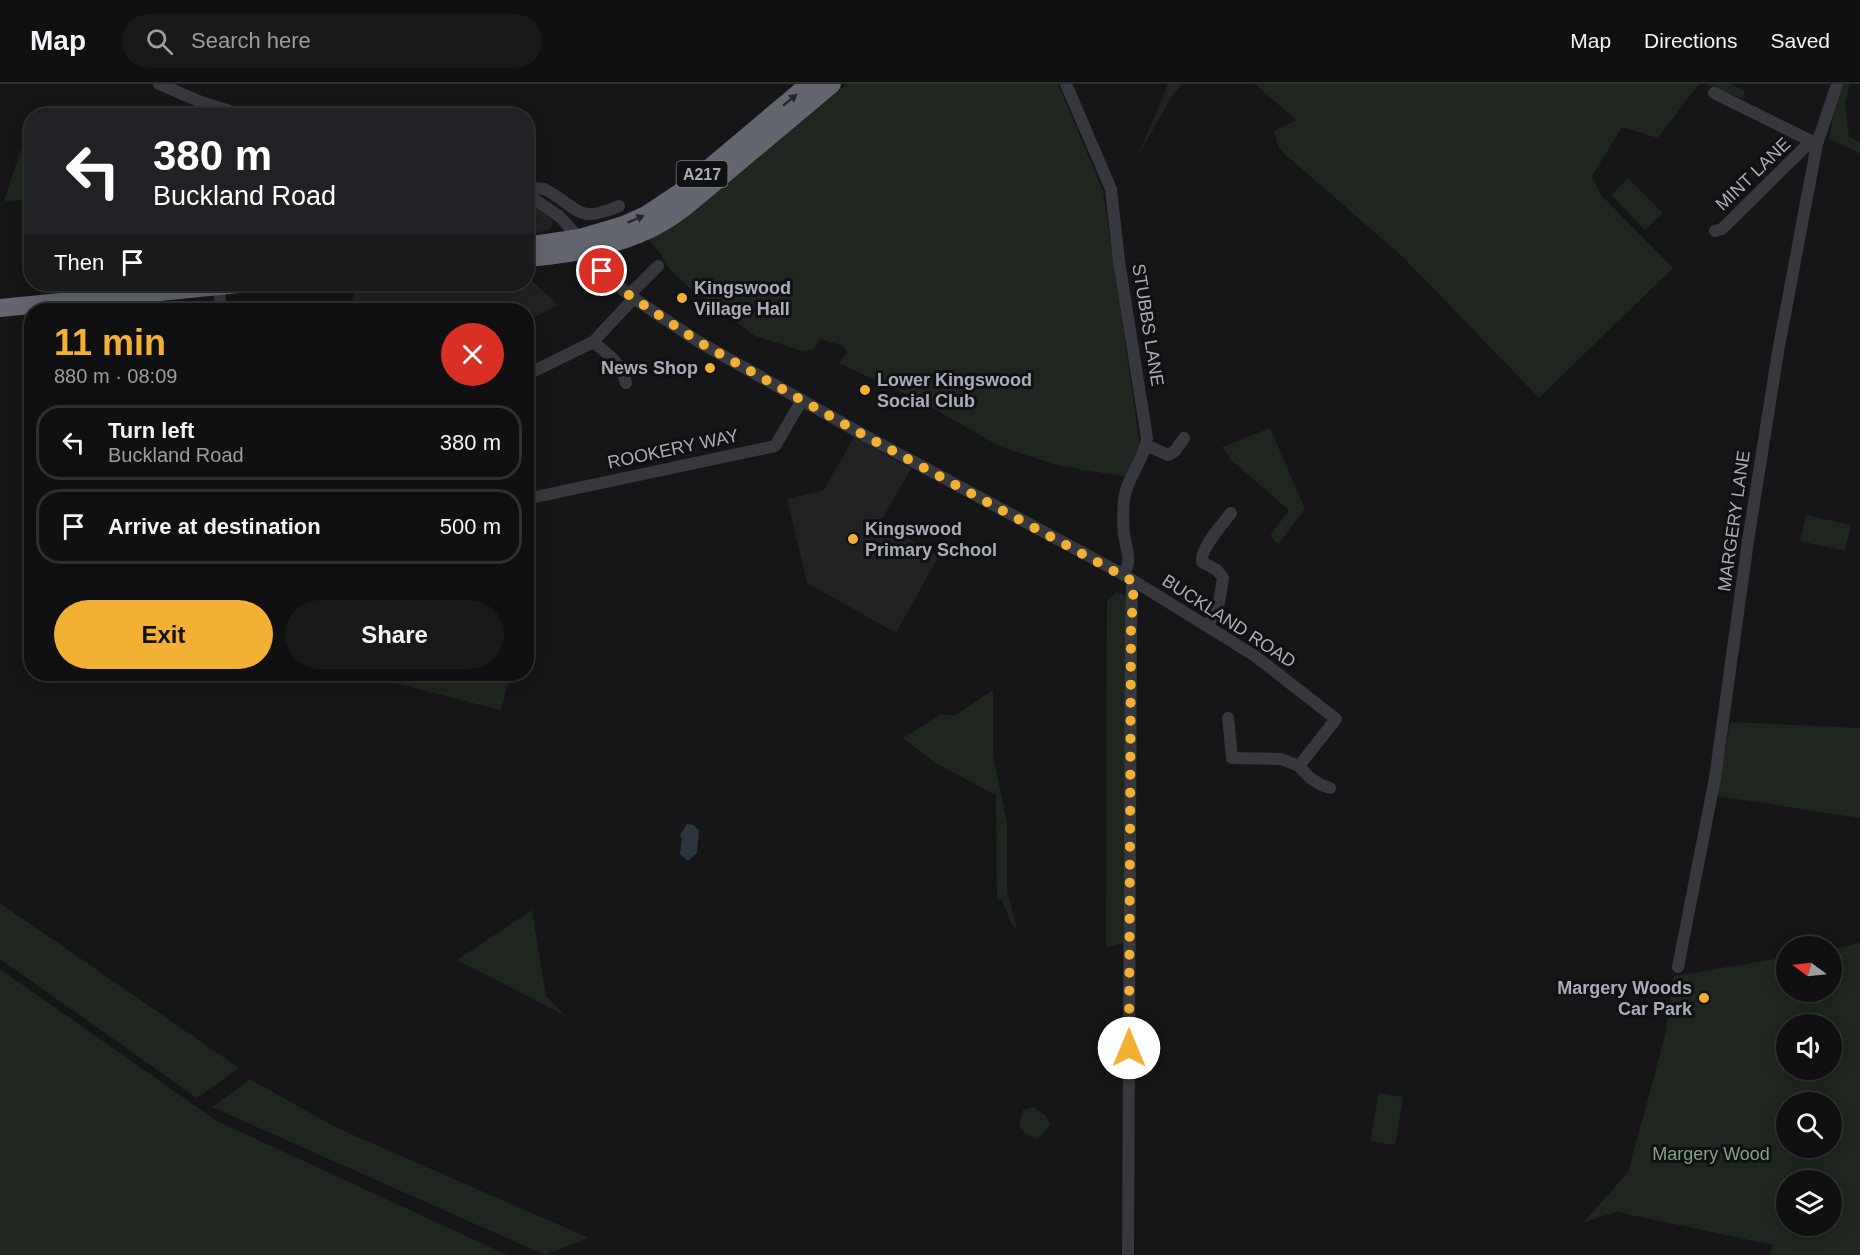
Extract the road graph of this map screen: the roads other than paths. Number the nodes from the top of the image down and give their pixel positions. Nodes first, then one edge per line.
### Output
1 (159, 84) edge
2 (809, 84) edge
3 (832, 84) edge
4 (1066, 84) edge
5 (1837, 84) edge
6 (1714, 93) dead end
7 (201, 102) junction
8 (199, 108) edge
9 (220, 108) edge
10 (1817, 144) junction
11 (534, 189) edge
12 (534, 199) edge
13 (619, 206) dead end
14 (559, 216) junction
15 (1715, 231) dead end
16 (546, 243) junction
17 (584, 244) junction
18 (534, 245) edge
19 (534, 258) edge
20 (658, 266) dead end
21 (42, 291) edge
22 (153, 291) edge
23 (0, 295) edge
24 (632, 296) junction
25 (63, 303) edge
26 (24, 307) edge
27 (0, 308) edge
28 (593, 342) junction
29 (534, 371) edge
30 (626, 383) dead end
31 (802, 400) junction
32 (1184, 438) dead end
33 (1146, 445) junction
34 (534, 497) edge
35 (1231, 513) dead end
36 (1129, 578) junction
37 (1207, 626) junction
38 (1228, 718) dead end
39 (1299, 766) junction
40 (1330, 788) dead end
41 (1677, 967) dead end
42 (1128, 1255) edge

1 - 7 street
17 -> 2 highway, A217
3 - 17 highway, A217
4 - 33 street, STUBBS LANE
5 - 10 street, MARGERY LANE
6 - 10 street
7 - 8 street
7 - 9 street
10 - 15 street, MINT LANE
10 - 41 street, MARGERY LANE
11 - 13 street
12 - 14 street
14 - 16 street
14 - 17 street
16 - 17 highway, A217
16 - 18 highway, A217
17 - 19 highway, A217
17 - 24 street, BUCKLAND ROAD
20 - 24 street
21 - 23 highway
22 - 25 highway
24 - 28 street
24 - 31 street, BUCKLAND ROAD
26 - 27 highway
28 - 29 street
28 - 30 street
31 - 34 street, ROOKERY WAY
31 - 36 street, BUCKLAND ROAD
32 - 33 street
33 - 36 street
35 - 37 street
36 - 37 street, BUCKLAND ROAD
36 - 42 street
37 - 39 street, BUCKLAND ROAD
38 - 39 street
39 - 40 street

